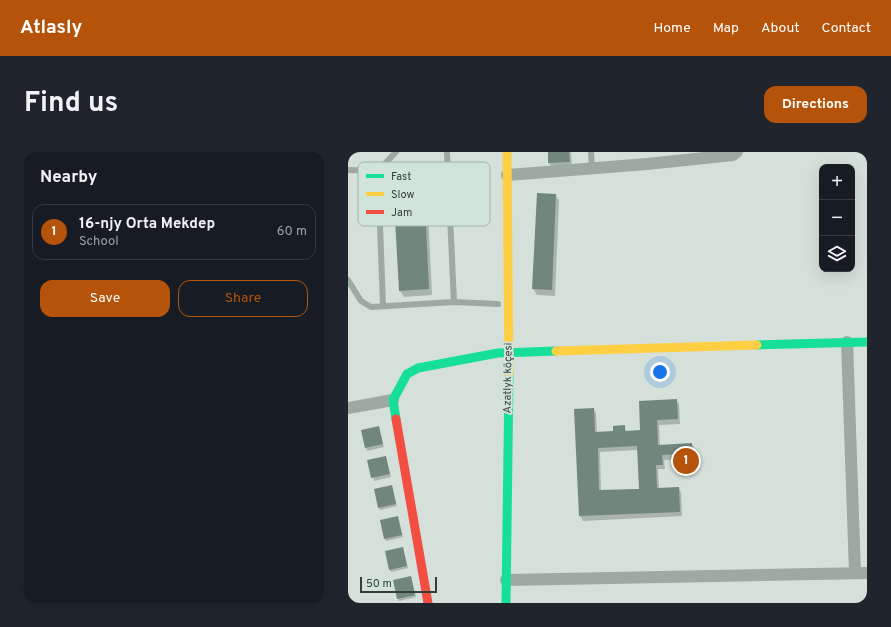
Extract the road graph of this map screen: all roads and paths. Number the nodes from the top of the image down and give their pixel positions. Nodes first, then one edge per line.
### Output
1 (396, 152) edge
2 (447, 152) edge
3 (507, 152) edge
4 (591, 152) edge
5 (737, 152) edge
6 (676, 156) edge
7 (387, 162) edge
8 (447, 162) edge
9 (592, 169) junction
10 (348, 170) edge
11 (358, 170) edge
12 (508, 175) junction
13 (380, 226) edge
14 (450, 226) edge
15 (348, 280) edge
16 (454, 302) junction
17 (498, 304) dead end
18 (383, 306) junction
19 (847, 342) junction
20 (867, 342) edge
21 (509, 354) junction
22 (393, 400) junction
23 (348, 408) edge
24 (498, 533) dead end
25 (855, 573) junction
26 (867, 573) edge
27 (506, 580) junction
28 (428, 603) edge
29 (498, 603) edge
30 (506, 603) edge

1 - 7 lane
2 - 8 lane
3 - 12 street, Azatlyk köçesi
4 - 9 lane
5 - 6 street
6 - 9 street
9 - 12 street
10 - 11 lane
12 - 21 street, Azatlyk köçesi
13 - 18 lane
14 - 16 lane
15 - 18 lane
16 - 17 lane
16 - 18 lane
19 - 20 street
19 - 21 street
19 - 25 street
21 - 22 street
21 - 27 street, Azatlyk köçesi
22 - 23 street
22 - 28 street
24 - 29 street
25 - 26 street
25 - 27 street
27 - 30 street, Azatlyk köçesi

